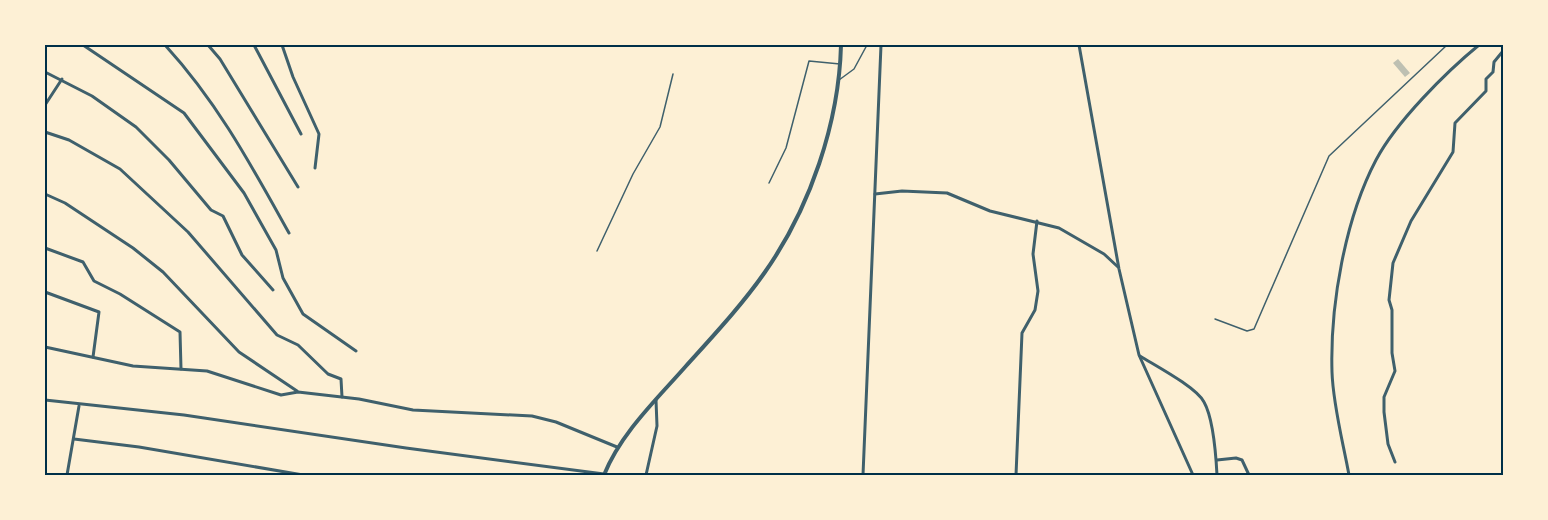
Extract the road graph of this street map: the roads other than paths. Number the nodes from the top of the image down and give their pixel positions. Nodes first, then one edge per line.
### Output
1 (83, 45) edge
2 (165, 45) edge
3 (208, 45) edge
4 (254, 45) edge
5 (282, 45) edge
6 (841, 45) edge
7 (867, 45) edge
8 (882, 45) edge
9 (1079, 45) edge
10 (1447, 45) edge
11 (1479, 45) edge
12 (1503, 51) edge
13 (840, 64) junction
14 (45, 72) edge
15 (673, 74) dead end
16 (62, 79) junction
17 (839, 80) junction
18 (45, 105) edge
19 (45, 132) edge
20 (301, 134) dead end
21 (315, 168) dead end
22 (769, 183) dead end
23 (298, 187) dead end
24 (45, 194) edge
25 (874, 194) junction
26 (1037, 221) junction
27 (289, 233) dead end
28 (45, 248) edge
29 (597, 251) dead end
30 (1119, 269) junction
31 (273, 290) dead end
32 (45, 292) edge
33 (1215, 319) dead end
34 (45, 347) edge
35 (356, 351) dead end
36 (1139, 355) junction
37 (93, 357) junction
38 (181, 369) junction
39 (298, 392) junction
40 (342, 397) junction
41 (45, 400) edge
42 (656, 400) junction
43 (80, 406) junction
44 (74, 439) junction
45 (618, 447) junction
46 (1217, 460) junction
47 (1395, 462) dead end
48 (604, 474) edge
49 (67, 475) edge
50 (303, 475) edge
51 (646, 475) edge
52 (863, 475) edge
53 (1016, 475) edge
54 (1193, 475) edge
55 (1217, 475) edge
56 (1249, 475) edge
57 (1349, 475) edge

1 - 35 street
2 - 27 street
3 - 23 street
4 - 20 street
5 - 21 street
6 - 13 street
7 - 17 lane
8 - 25 street
9 - 30 street
10 - 33 lane
11 - 57 street
12 - 47 street
13 - 17 street
13 - 22 lane
14 - 16 street
15 - 29 lane
16 - 18 street
16 - 31 street
17 - 42 street
19 - 40 street
24 - 39 street
25 - 26 street
25 - 52 street
26 - 30 street
26 - 53 street
28 - 38 street
30 - 36 street
32 - 37 street
34 - 37 street
36 - 46 street
36 - 54 street
37 - 38 street
38 - 39 street
39 - 40 street
40 - 45 street
41 - 43 street
42 - 45 street
42 - 51 street
43 - 44 street
43 - 48 street
44 - 49 street
44 - 50 street
45 - 48 street
46 - 55 street
46 - 56 street

